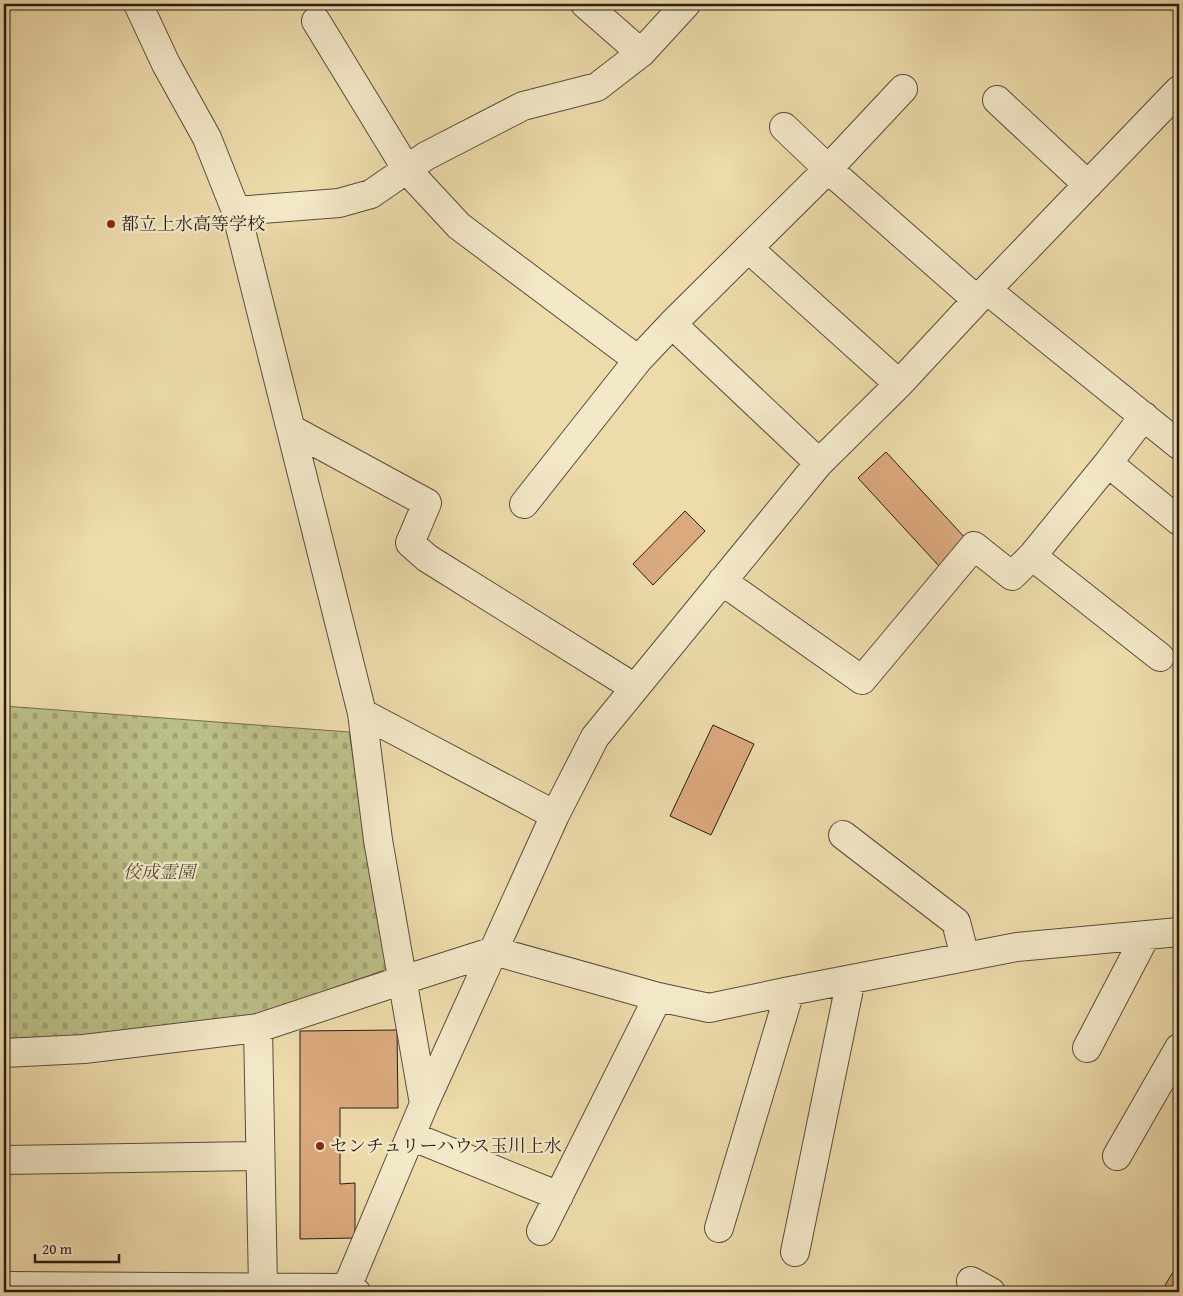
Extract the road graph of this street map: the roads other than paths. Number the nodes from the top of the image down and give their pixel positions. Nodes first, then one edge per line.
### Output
1 (138, 4) edge
2 (585, 4) edge
3 (686, 4) edge
4 (316, 21) dead end
5 (641, 53) junction
6 (902, 89) dead end
7 (1179, 90) edge
8 (997, 100) dead end
9 (784, 127) dead end
10 (828, 169) junction
11 (407, 170) junction
12 (1088, 185) junction
13 (236, 210) junction
14 (748, 248) junction
15 (982, 295) junction
16 (672, 324) junction
17 (638, 360) junction
18 (900, 384) junction
19 (1144, 416) junction
20 (291, 429) junction
21 (1179, 445) edge
22 (819, 463) junction
23 (1108, 463) junction
24 (524, 504) dead end
25 (1179, 521) edge
26 (1032, 556) junction
27 (722, 581) junction
28 (1160, 657) dead end
29 (635, 688) junction
30 (362, 712) junction
31 (555, 815) junction
32 (842, 835) dead end
33 (1179, 932) edge
34 (1146, 935) junction
35 (494, 951) junction
36 (965, 957) junction
37 (852, 979) junction
38 (403, 980) junction
39 (790, 991) junction
40 (658, 997) junction
41 (258, 1028) junction
42 (1087, 1048) dead end
43 (1179, 1048) edge
44 (4, 1053) edge
45 (424, 1104) junction
46 (411, 1136) junction
47 (260, 1156) junction
48 (1117, 1156) dead end
49 (4, 1160) edge
50 (559, 1196) junction
51 (719, 1228) dead end
52 (541, 1232) dead end
53 (795, 1252) dead end
54 (4, 1286) edge
55 (263, 1287) junction
56 (349, 1291) edge

1 - 13 street
2 - 5 street
3 - 5 street
4 - 11 street
5 - 11 street
6 - 10 street
7 - 12 street
8 - 12 street
9 - 10 street
10 - 14 street
10 - 15 street
11 - 13 street
11 - 17 street
12 - 15 street
13 - 20 street
14 - 16 street
14 - 18 street
15 - 18 street
15 - 19 street
16 - 17 street
16 - 22 street
17 - 24 street
18 - 22 street
19 - 21 street
19 - 23 street
20 - 29 street
20 - 30 street
22 - 27 street
23 - 25 street
23 - 26 street
26 - 27 street
26 - 28 street
27 - 29 street
29 - 31 street
30 - 31 street
30 - 38 street
31 - 35 street
32 - 36 street
33 - 34 street
34 - 36 street
34 - 42 street
35 - 38 street
35 - 40 street
35 - 45 street
36 - 37 street
37 - 39 street
37 - 53 street
38 - 41 street
38 - 45 street
39 - 40 street
39 - 51 street
40 - 50 street
41 - 44 street
41 - 47 street
43 - 48 street
45 - 46 street
46 - 50 street
46 - 56 street
47 - 49 street
47 - 55 street
50 - 52 street
54 - 55 street
55 - 56 street

